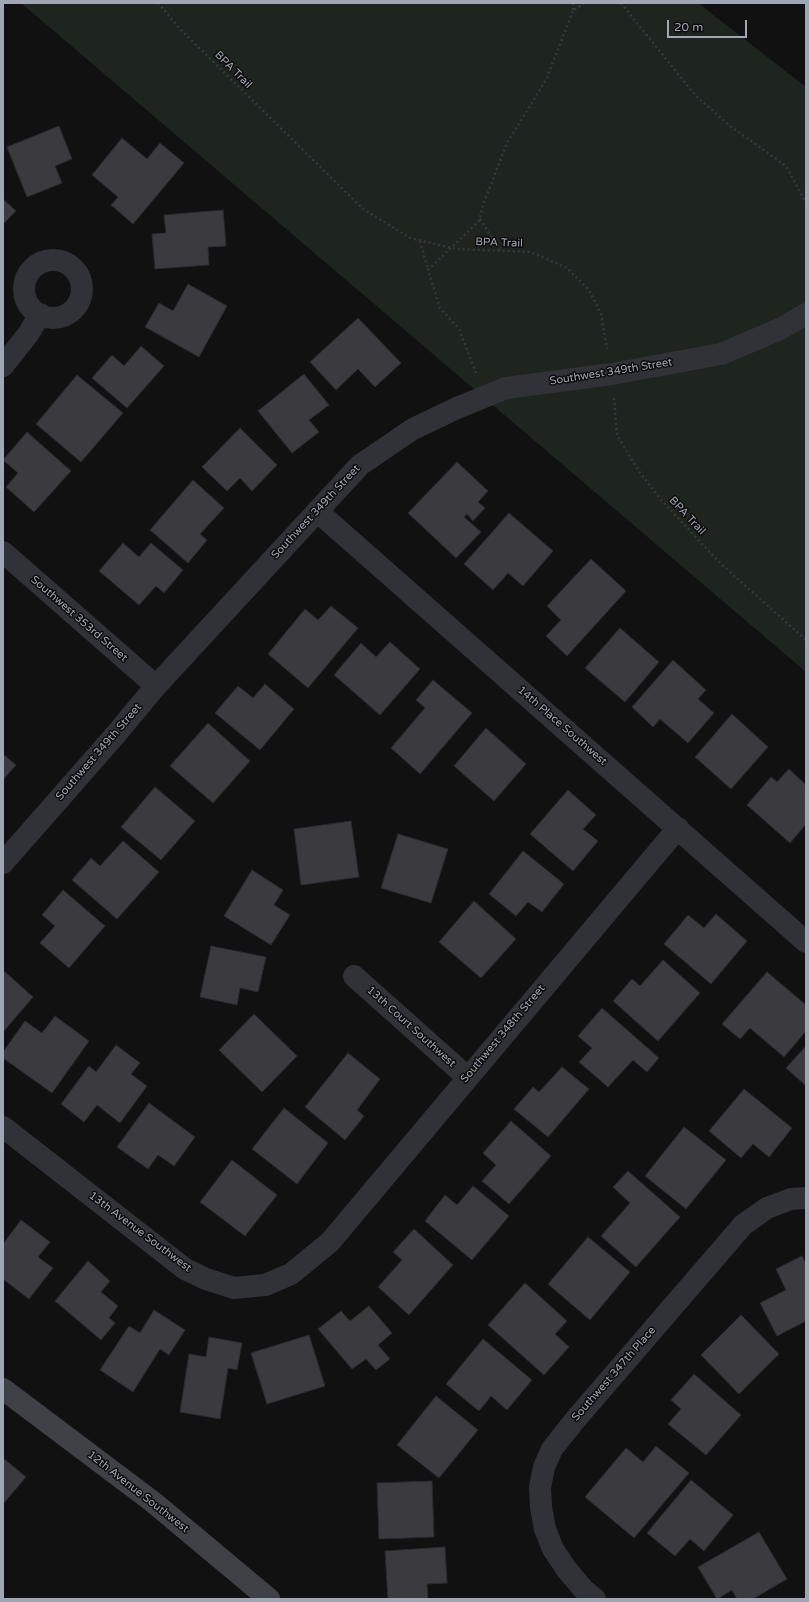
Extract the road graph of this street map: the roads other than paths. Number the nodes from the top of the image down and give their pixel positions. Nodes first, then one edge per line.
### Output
1 (40, 314) dead end
2 (806, 314) edge
3 (3, 366) edge
4 (317, 511) junction
5 (3, 552) edge
6 (156, 686) junction
7 (678, 828) junction
8 (3, 863) edge
9 (806, 942) edge
10 (354, 976) dead end
11 (468, 1077) junction
12 (3, 1127) edge
13 (806, 1198) edge
14 (330, 1242) joint
15 (3, 1389) edge
16 (262, 1597) edge
17 (595, 1599) edge

1 - 3 street
2 - 4 street, Southwest 349th Street
4 - 6 street, Southwest 349th Street
4 - 7 street, 14th Place Southwest
5 - 6 street, Southwest 353rd Street
6 - 8 street, Southwest 349th Street
7 - 9 street, 14th Place Southwest
7 - 11 street, Southwest 348th Street
10 - 11 street, 13th Court Southwest
11 - 14 street, Southwest 348th Street
12 - 14 street, 13th Avenue Southwest
13 - 17 street, Southwest 347th Place
15 - 16 street, 12th Avenue Southwest

